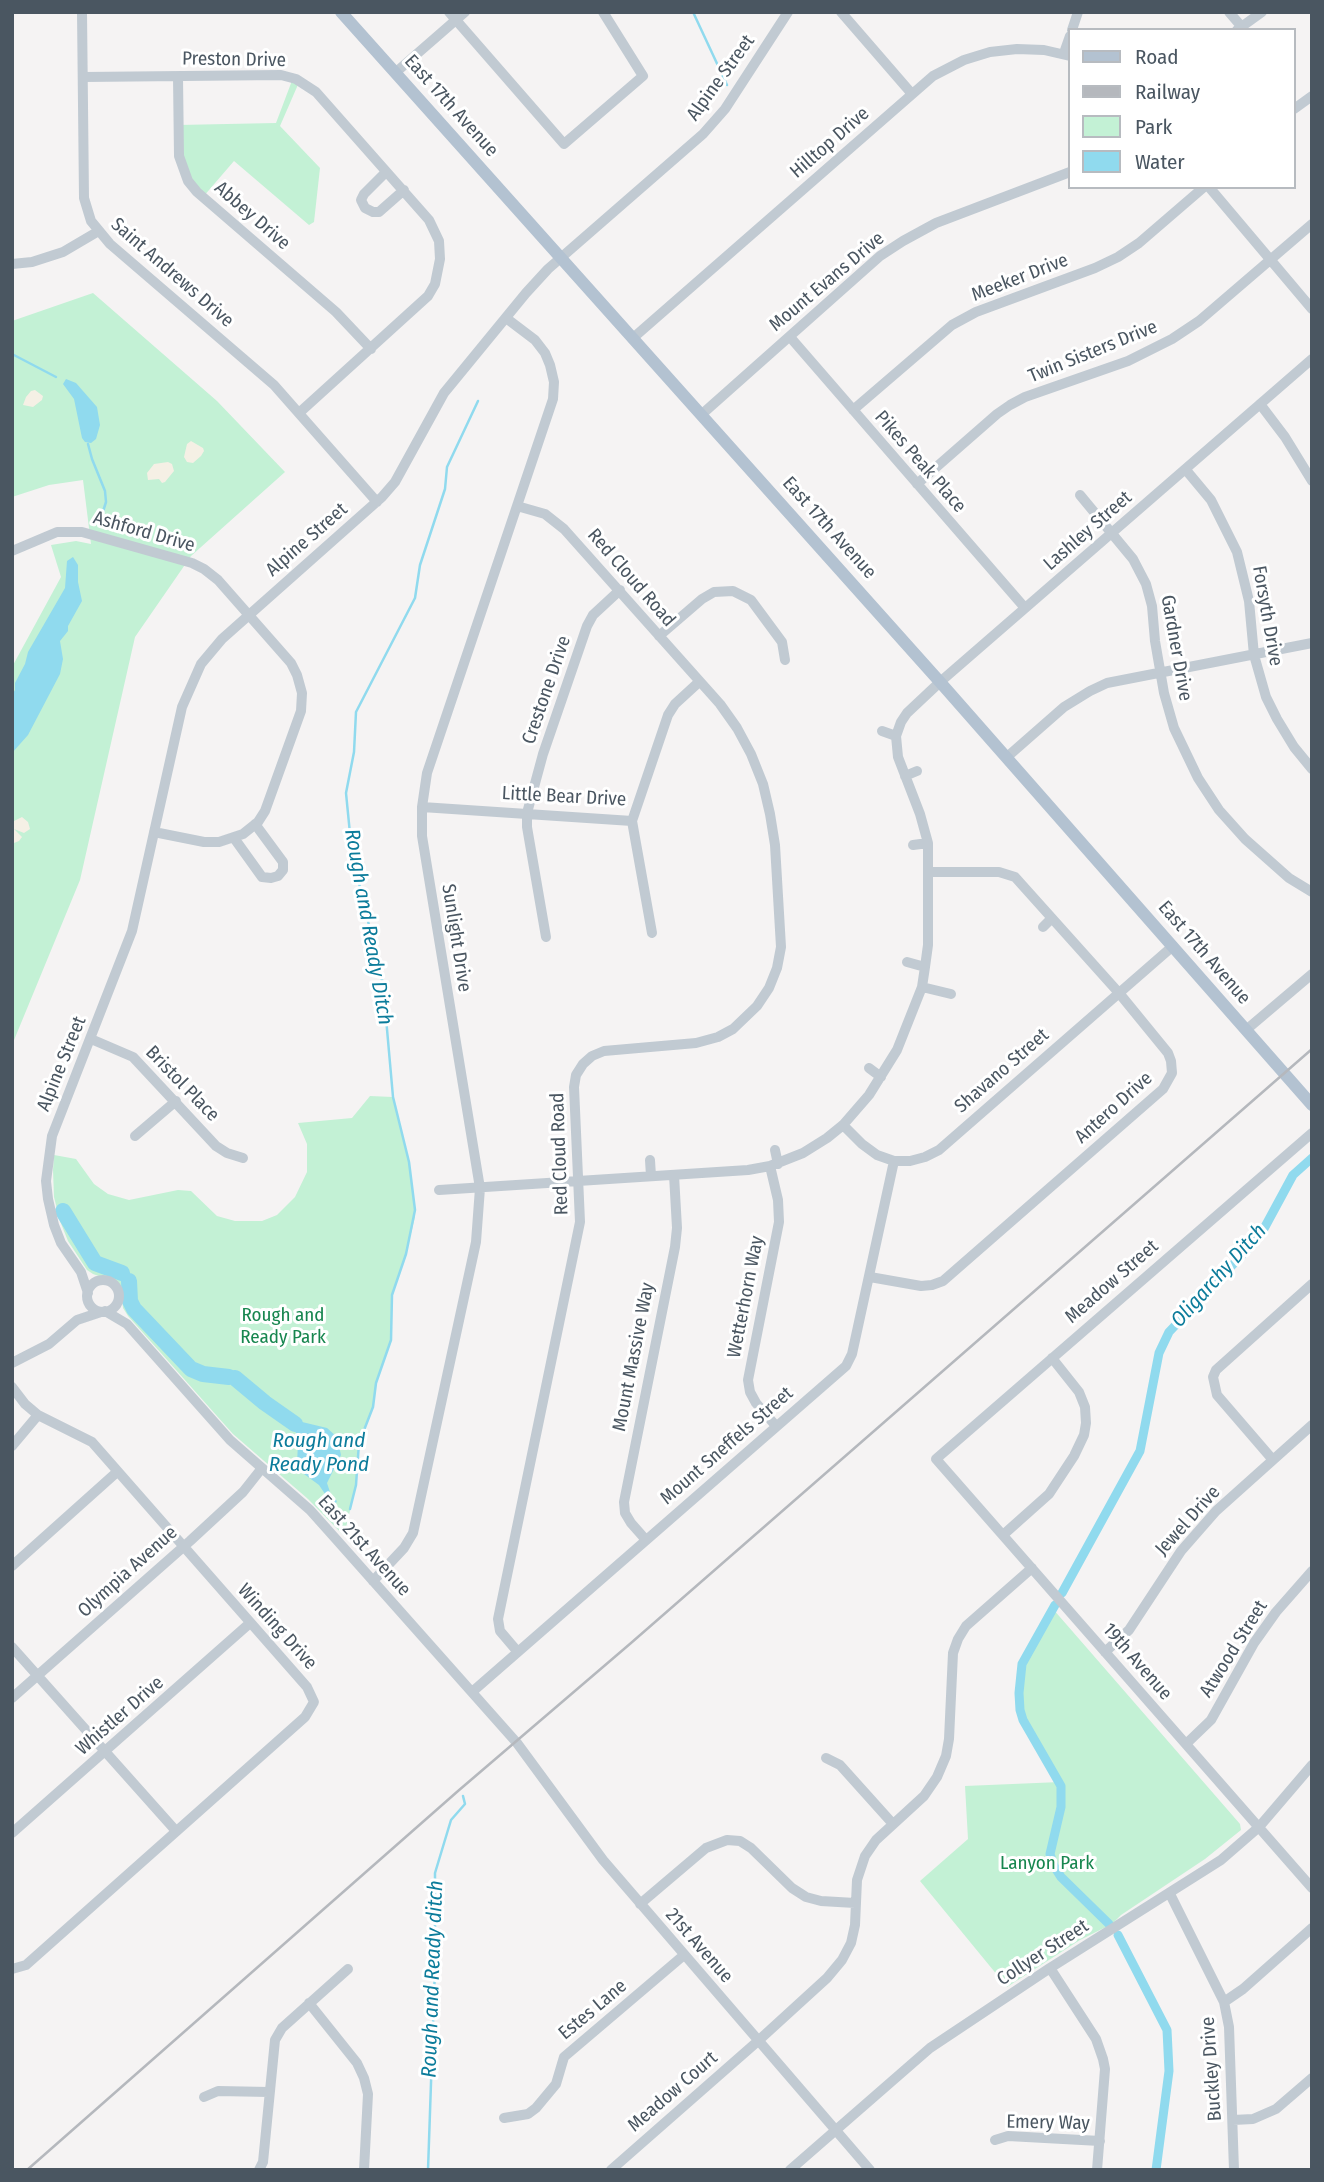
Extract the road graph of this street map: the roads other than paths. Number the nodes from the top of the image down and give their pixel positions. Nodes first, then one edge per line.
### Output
1 (82, 12) edge
2 (341, 12) edge
3 (449, 12) edge
4 (465, 12) edge
5 (603, 12) edge
6 (788, 12) edge
7 (841, 12) edge
8 (1229, 12) edge
9 (1262, 12) edge
10 (457, 22) junction
11 (1239, 28) edge
12 (1067, 55) edge
13 (395, 73) junction
14 (84, 77) junction
15 (178, 77) junction
16 (912, 94) junction
17 (1312, 96) edge
18 (1296, 108) edge
19 (386, 172) junction
20 (1068, 173) edge
21 (1204, 189) edge
22 (1208, 189) edge
23 (404, 190) junction
24 (1312, 224) edge
25 (97, 232) junction
26 (561, 258) junction
27 (1270, 261) junction
28 (12, 264) edge
29 (1312, 309) edge
30 (506, 318) junction
31 (790, 337) junction
32 (633, 338) junction
33 (371, 349) junction
34 (1312, 359) edge
35 (1260, 404) junction
36 (853, 410) junction
37 (299, 413) junction
38 (701, 415) junction
39 (1186, 470) junction
40 (1312, 481) edge
41 (918, 484) junction
42 (1080, 495) dead end
43 (377, 502) junction
44 (517, 506) junction
45 (1112, 533) junction
46 (12, 551) edge
47 (620, 590) junction
48 (1025, 608) junction
49 (249, 615) junction
50 (659, 636) junction
51 (1312, 643) edge
52 (1254, 655) junction
53 (785, 660) dead end
54 (1159, 672) junction
55 (699, 682) junction
56 (940, 682) junction
57 (882, 731) dead end
58 (896, 736) junction
59 (1007, 757) junction
60 (1312, 769) edge
61 (916, 771) dead end
62 (905, 776) junction
63 (422, 807) junction
64 (527, 813) junction
65 (632, 821) junction
66 (255, 824) junction
67 (154, 832) junction
68 (234, 838) junction
69 (928, 843) junction
70 (913, 845) dead end
71 (929, 872) junction
72 (1312, 892) edge
73 (1051, 919) junction
74 (1043, 927) dead end
75 (652, 933) dead end
76 (546, 937) dead end
77 (1172, 946) junction
78 (907, 962) dead end
79 (925, 967) junction
80 (1312, 974) edge
81 (922, 988) junction
82 (1119, 993) junction
83 (951, 994) dead end
84 (1246, 1030) junction
85 (91, 1039) junction
86 (869, 1069) dead end
87 (881, 1077) junction
88 (176, 1101) junction
89 (1312, 1105) edge
90 (843, 1125) junction
91 (1312, 1133) edge
92 (135, 1136) dead end
93 (775, 1150) dead end
94 (243, 1158) dead end
95 (650, 1160) dead end
96 (894, 1161) junction
97 (774, 1165) junction
98 (674, 1175) junction
99 (651, 1176) junction
100 (579, 1181) junction
101 (480, 1188) junction
102 (439, 1190) dead end
103 (81, 1272) junction
104 (870, 1277) junction
105 (100, 1280) junction
106 (1312, 1284) edge
107 (88, 1295) junction
108 (119, 1296) junction
109 (103, 1311) junction
110 (77, 1320) junction
111 (127, 1324) junction
112 (1052, 1358) junction
113 (12, 1363) edge
114 (12, 1387) edge
115 (38, 1415) junction
116 (1312, 1425) edge
117 (776, 1426) junction
118 (12, 1446) edge
119 (936, 1459) joint
120 (1273, 1461) junction
121 (262, 1468) junction
122 (117, 1472) junction
123 (1003, 1535) junction
124 (646, 1540) junction
125 (183, 1547) junction
126 (12, 1566) edge
127 (1032, 1568) junction
128 (1312, 1571) edge
129 (373, 1581) junction
130 (250, 1623) junction
131 (12, 1647) edge
132 (516, 1651) junction
133 (1105, 1652) junction
134 (37, 1676) junction
135 (472, 1692) junction
136 (12, 1698) edge
137 (512, 1737) joint
138 (1186, 1744) junction
139 (105, 1752) junction
140 (826, 1758) dead end
141 (1312, 1765) edge
142 (893, 1824) junction
143 (1259, 1827) junction
144 (176, 1831) junction
145 (12, 1833) edge
146 (1312, 1888) edge
147 (1170, 1894) junction
148 (855, 1903) junction
149 (640, 1904) junction
150 (1312, 1928) edge
151 (684, 1955) junction
152 (1050, 1968) junction
153 (12, 1969) edge
154 (348, 1969) dead end
155 (1224, 2002) junction
156 (309, 2003) junction
157 (758, 2041) junction
158 (1312, 2078) edge
159 (269, 2092) junction
160 (204, 2097) dead end
161 (504, 2118) dead end
162 (1233, 2120) junction
163 (835, 2129) junction
164 (995, 2140) dead end
165 (1100, 2141) junction
166 (259, 2170) edge
167 (364, 2170) edge
168 (611, 2170) edge
169 (790, 2170) edge
170 (870, 2170) edge
171 (1097, 2170) edge
172 (1234, 2170) edge

1 - 14 street, Saint Andrews Drive
2 - 13 main road, East 17th Avenue
3 - 10 street
4 - 10 street
5 - 10 street
6 - 26 street, Alpine Street
7 - 16 street
8 - 11 street
9 - 11 street
10 - 13 street
12 - 16 street, Hilltop Drive
13 - 26 main road, East 17th Avenue
14 - 15 street, Preston Drive
14 - 25 street, Saint Andrews Drive
15 - 19 street, Preston Drive
15 - 33 street, Abbey Drive
16 - 32 street, Hilltop Drive
17 - 18 street
19 - 23 street, Preston Drive
19 - 23 street
20 - 31 street, Mount Evans Drive
21 - 36 street, Meeker Drive
22 - 27 street
23 - 33 street, Preston Drive
24 - 27 street, Twin Sisters Drive
25 - 28 street
25 - 37 street, Saint Andrews Drive
26 - 30 street, Alpine Street
26 - 32 main road, East 17th Avenue
27 - 29 street
27 - 41 street, Twin Sisters Drive
30 - 43 street, Alpine Street
30 - 44 street, Sunlight Drive
31 - 36 street, Pikes Peak Place
31 - 38 street, Mount Evans Drive
32 - 38 main road, East 17th Avenue
33 - 37 street, Preston Drive
34 - 35 street, Lashley Street
35 - 39 street, Lashley Street
35 - 40 street
36 - 41 street, Pikes Peak Place
37 - 43 street, Saint Andrews Drive
38 - 56 main road, East 17th Avenue
39 - 45 street, Lashley Street
39 - 52 street, Forsyth Drive
41 - 48 street, Pikes Peak Place
42 - 45 street, Gardner Drive
43 - 49 street, Alpine Street
44 - 47 street, Red Cloud Road
44 - 63 street, Sunlight Drive
45 - 48 street, Lashley Street
45 - 54 street, Gardner Drive
46 - 49 street, Ashford Drive
47 - 50 street, Red Cloud Road
47 - 64 street, Crestone Drive
48 - 56 street, Lashley Street
49 - 66 street, Ashford Drive
49 - 67 street, Alpine Street
50 - 53 street
50 - 55 street, Red Cloud Road
51 - 52 street
52 - 54 street
52 - 60 street, Forsyth Drive
54 - 59 street
54 - 72 street, Gardner Drive
55 - 65 street, Little Bear Drive
55 - 100 street, Red Cloud Road
56 - 58 street, Lashley Street
56 - 59 main road, East 17th Avenue
57 - 58 street
58 - 62 street
59 - 77 main road, East 17th Avenue
61 - 62 street
62 - 69 street
63 - 64 street, Little Bear Drive
63 - 101 street, Sunlight Drive
64 - 65 street, Little Bear Drive
64 - 76 street
65 - 75 street
66 - 68 street
66 - 68 street
67 - 68 street
67 - 85 street, Alpine Street
69 - 70 street
69 - 71 street
71 - 73 street, Antero Drive
71 - 79 street
73 - 74 street
73 - 82 street, Antero Drive
77 - 82 street, Shavano Street
77 - 84 main road, East 17th Avenue
78 - 79 street
79 - 81 street
80 - 84 street
81 - 83 street
81 - 87 street
82 - 96 street, Shavano Street
82 - 104 street, Antero Drive
84 - 89 main road, East 17th Avenue
85 - 88 street, Bristol Place
85 - 103 street, Alpine Street
86 - 87 street
87 - 90 street
88 - 92 street
88 - 94 street, Bristol Place
90 - 96 street
90 - 97 street
91 - 112 street, Meadow Street
93 - 97 street
95 - 99 street
96 - 104 street, Mount Sneffels Street
97 - 98 street
97 - 117 street, Wetterhorn Way
98 - 99 street
98 - 124 street, Mount Massive Way
99 - 100 street
100 - 101 street
100 - 132 street, Red Cloud Road
101 - 102 street
101 - 129 street, Sunlight Drive
103 - 105 street
103 - 107 street
104 - 117 street, Mount Sneffels Street
105 - 107 street
105 - 108 street
106 - 120 street
107 - 109 street
107 - 110 street
108 - 109 street
108 - 111 street, East 21st Avenue
109 - 110 street
109 - 111 street, East 21st Avenue
110 - 113 street
111 - 121 street, East 21st Avenue
112 - 119 street, Meadow Street
112 - 123 street
114 - 115 street, Winding Drive
115 - 118 street
115 - 122 street, Winding Drive
116 - 120 street, Jewel Drive
117 - 124 street, Mount Sneffels Street
119 - 123 street, 19th Avenue
120 - 133 street, Jewel Drive
121 - 125 street, Olympia Avenue
121 - 129 street, East 21st Avenue
122 - 125 street, Winding Drive
122 - 126 street
123 - 127 street, 19th Avenue
124 - 132 street, Mount Sneffels Street
125 - 130 street, Winding Drive
125 - 134 street, Olympia Avenue
127 - 133 street, 19th Avenue
127 - 142 street, Meadow Court
128 - 138 street, Atwood Street
129 - 135 street, East 21st Avenue
130 - 139 street, Whistler Drive
130 - 144 street, Winding Drive
131 - 134 street
132 - 135 street, Mount Sneffels Street
133 - 138 street, 19th Avenue
134 - 136 street, Olympia Avenue
134 - 139 street
135 - 137 street, East 21st Avenue
137 - 149 street, 21st Avenue
138 - 143 street, 19th Avenue
139 - 144 street
139 - 145 street, Whistler Drive
140 - 142 street
141 - 143 street, Collyer Street
142 - 148 street, Meadow Court
143 - 146 street, 19th Avenue
143 - 147 street, Collyer Street
144 - 153 street, Winding Drive
147 - 152 street, Collyer Street
147 - 155 street, Buckley Drive
148 - 149 street
148 - 157 street, Meadow Court
149 - 151 street, 21st Avenue
150 - 155 street
151 - 157 street, 21st Avenue
151 - 161 street, Estes Lane
152 - 163 street, Collyer Street
152 - 165 street
154 - 156 street
155 - 162 street, Buckley Drive
156 - 159 street
156 - 167 street
157 - 163 street, 21st Avenue
157 - 168 street, Meadow Court
158 - 162 street
159 - 160 street
159 - 166 street
162 - 172 street, Buckley Drive
163 - 169 street, Collyer Street
163 - 170 street, 21st Avenue
164 - 165 street, Emery Way
165 - 171 street

